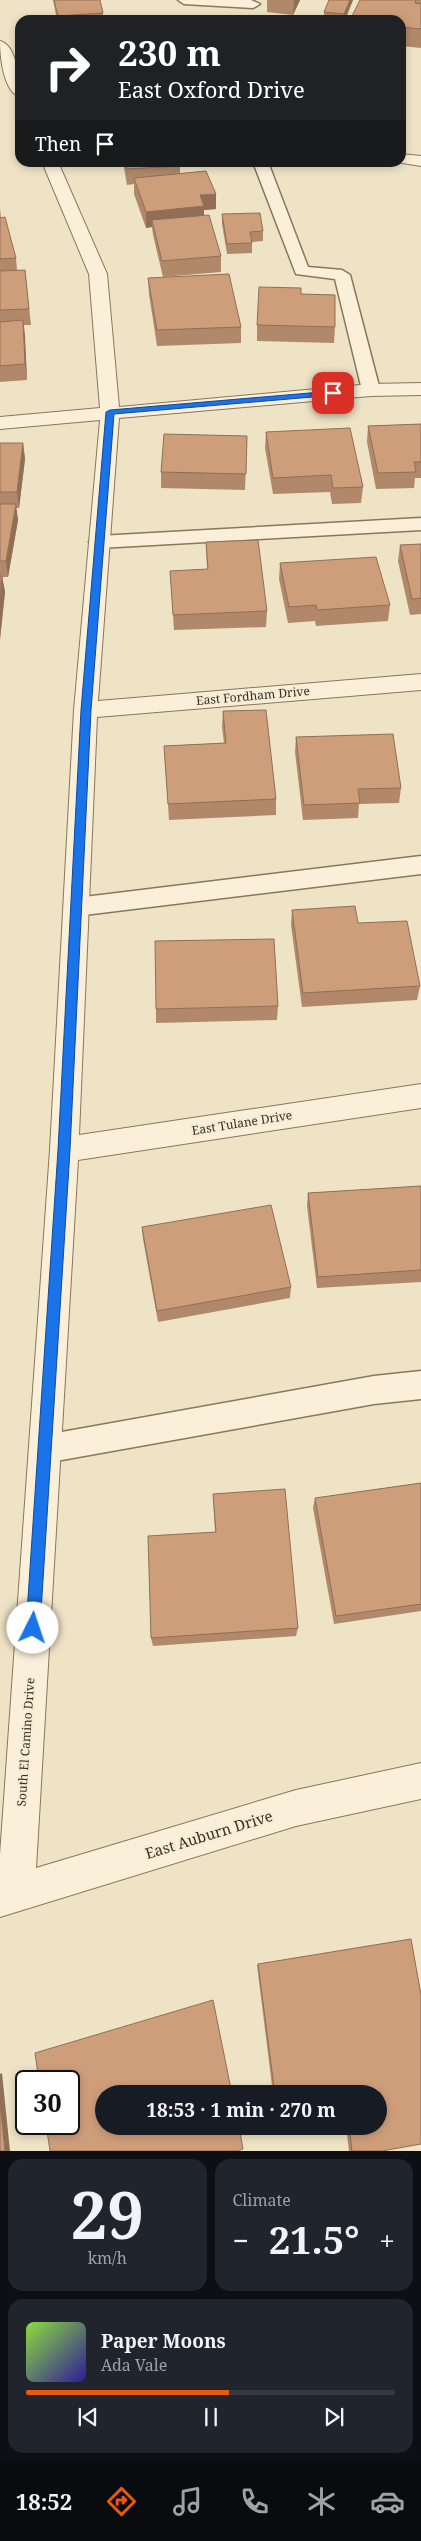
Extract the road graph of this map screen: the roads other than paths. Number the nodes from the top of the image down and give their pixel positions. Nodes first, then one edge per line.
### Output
1 (184, 0) edge
2 (254, 2) edge
3 (247, 15) edge
4 (0, 45) edge
5 (15, 80) edge
6 (406, 160) edge
7 (421, 161) edge
8 (52, 167) edge
9 (262, 167) edge
10 (421, 389) edge
11 (371, 390) junction
12 (110, 412) junction
13 (0, 424) edge
14 (421, 524) edge
15 (99, 542) junction
16 (421, 682) edge
17 (86, 710) junction
18 (421, 865) edge
19 (76, 906) junction
20 (421, 1096) edge
21 (64, 1150) junction
22 (421, 1385) edge
23 (44, 1449) junction
24 (421, 1781) edge
25 (8, 1896) edge

1 - 2 lane
2 - 3 lane
4 - 5 street
6 - 7 street
8 - 12 street, South El Camino Drive
9 - 11 lane
10 - 11 street
11 - 12 street
12 - 13 street
12 - 15 street, South El Camino Drive
14 - 15 lane
15 - 17 street, South El Camino Drive
16 - 17 street, East Fordham Drive
17 - 19 street, South El Camino Drive
18 - 19 lane
19 - 21 street, South El Camino Drive
20 - 21 street, East Tulane Drive
21 - 23 street, South El Camino Drive
22 - 23 lane
23 - 25 street, South El Camino Drive
24 - 25 street, East Auburn Drive

